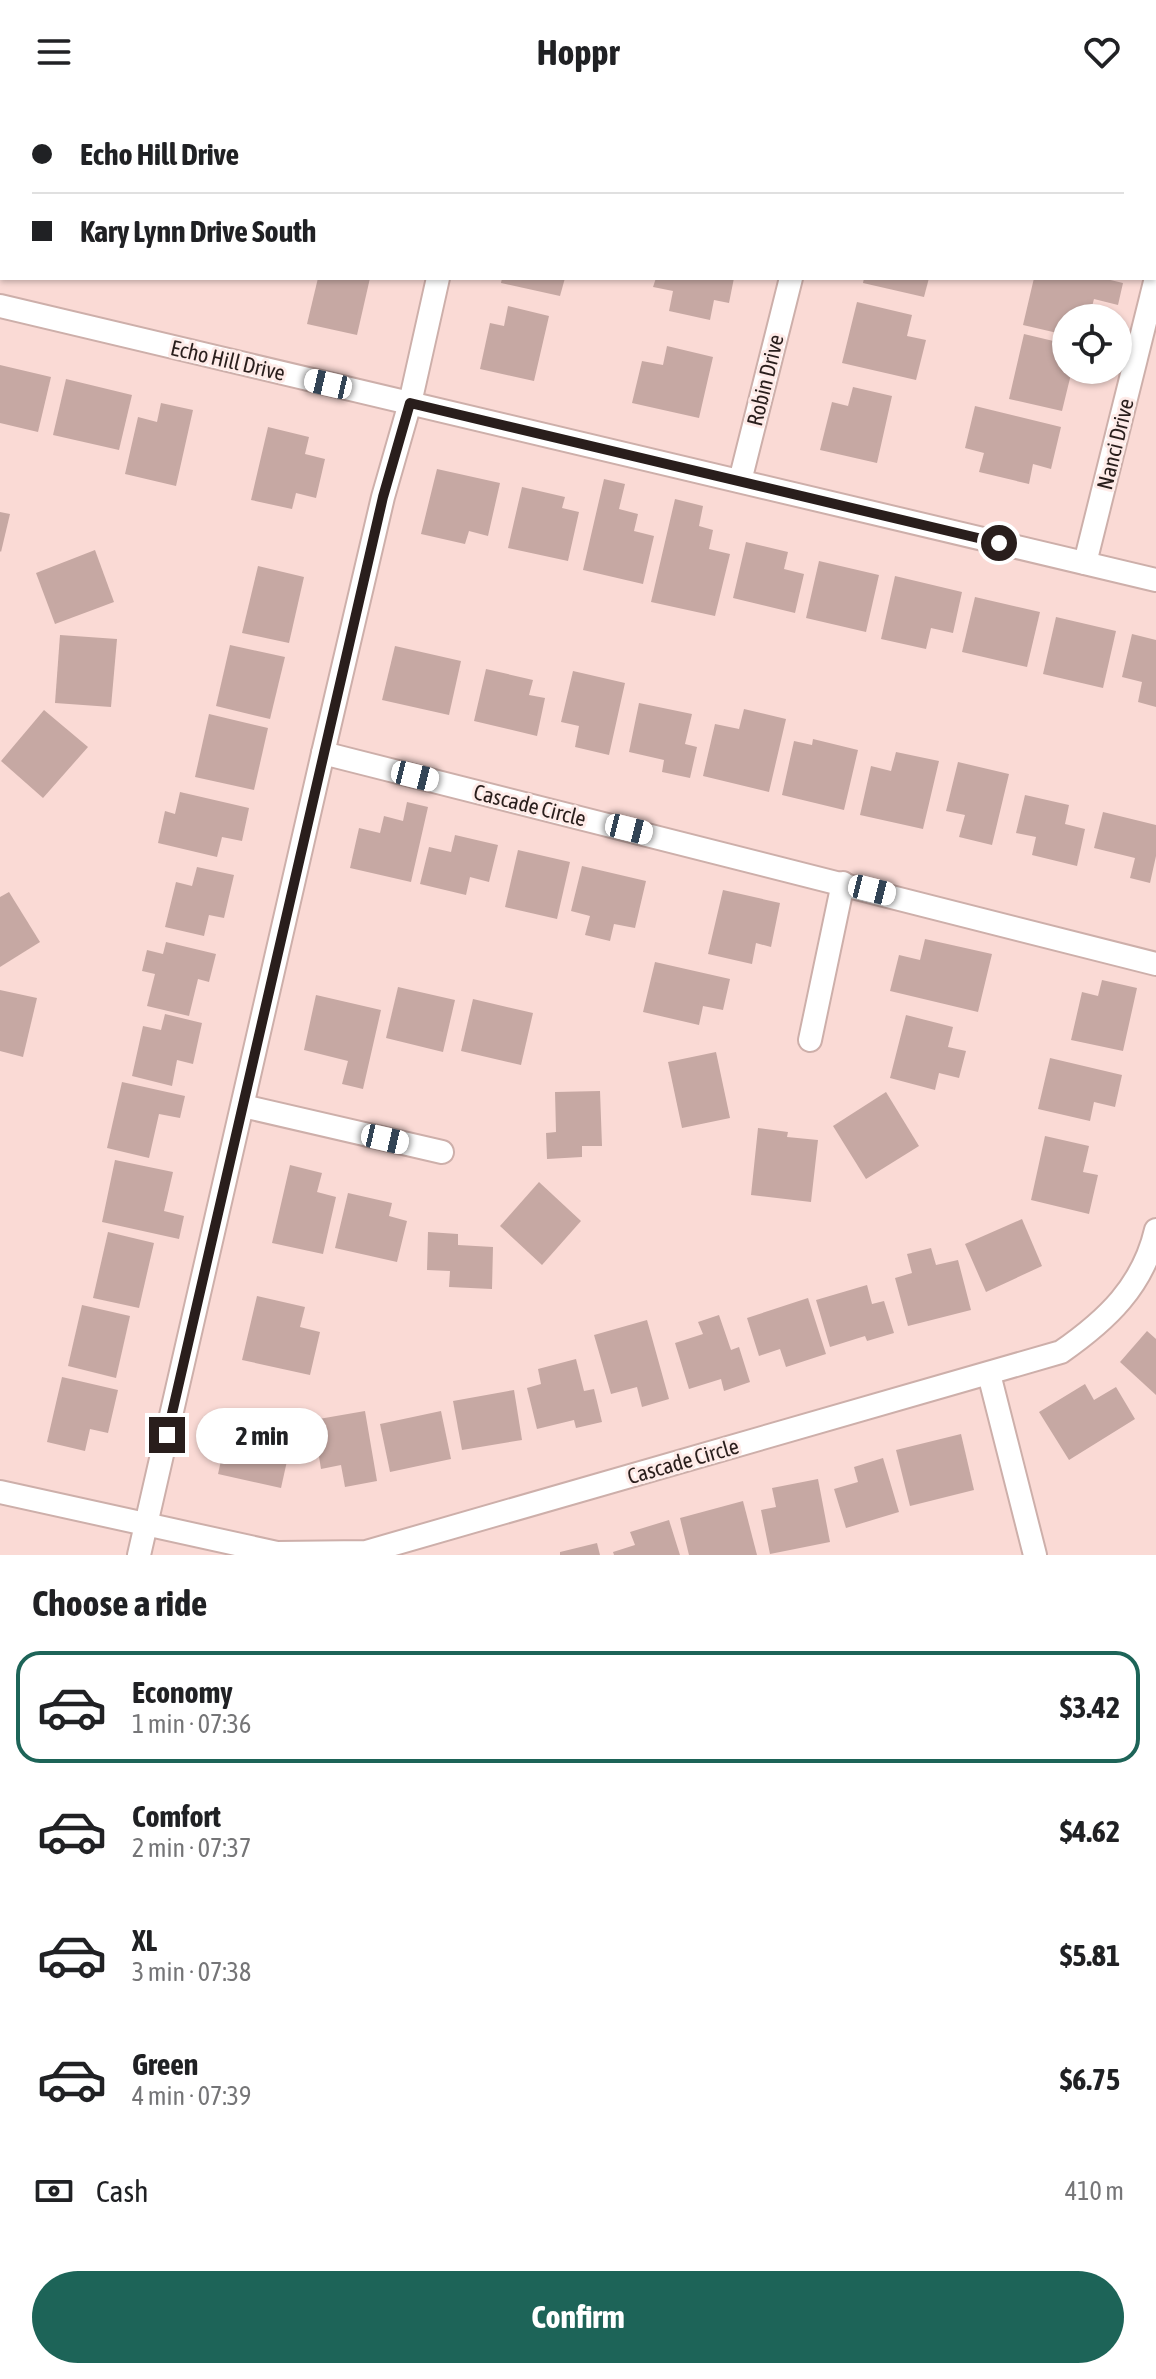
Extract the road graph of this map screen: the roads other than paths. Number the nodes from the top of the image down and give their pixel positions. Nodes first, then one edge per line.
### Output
1 (438, 280) edge
2 (790, 280) edge
3 (1156, 280) edge
4 (0, 306) edge
5 (410, 403) junction
6 (740, 481) junction
7 (1085, 563) junction
8 (1156, 580) edge
9 (323, 753) junction
10 (843, 883) junction
11 (1156, 964) edge
12 (810, 1040) dead end
13 (243, 1106) junction
14 (442, 1152) dead end
15 (1156, 1230) edge
16 (989, 1374) junction
17 (0, 1492) edge
18 (146, 1525) junction
19 (139, 1555) edge
20 (1035, 1555) edge

1 - 5 street
2 - 6 street, Robin Drive
3 - 7 street, Nanci Drive
4 - 5 street, Echo Hill Drive
5 - 6 street, Echo Hill Drive
5 - 9 street
6 - 7 street, Echo Hill Drive
7 - 8 street, Echo Hill Drive
9 - 10 street, Cascade Circle
9 - 13 street
10 - 11 street, Cascade Circle
10 - 12 street
13 - 14 street
13 - 18 street
15 - 16 street, Cascade Circle
16 - 18 street, Cascade Circle
16 - 20 street
17 - 18 street, Cascade Circle
18 - 19 street

